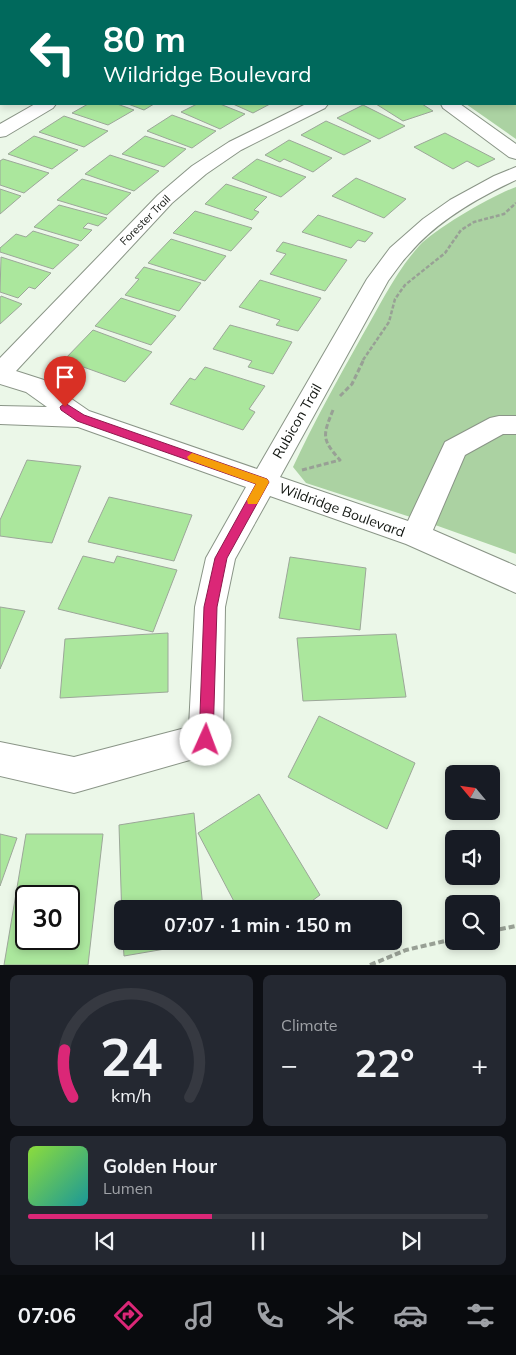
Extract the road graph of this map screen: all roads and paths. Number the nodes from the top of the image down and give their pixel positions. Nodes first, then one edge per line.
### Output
1 (44, 105) edge
2 (317, 105) edge
3 (450, 105) edge
4 (0, 132) edge
5 (516, 153) edge
6 (516, 173) edge
7 (516, 203) edge
8 (0, 374) edge
9 (336, 401) dead end
10 (333, 410) dead end
11 (0, 415) edge
12 (80, 418) junction
13 (516, 425) edge
14 (263, 482) junction
15 (416, 536) junction
16 (516, 580) edge
17 (0, 760) edge
18 (516, 926) edge
19 (500, 929) edge
20 (445, 941) edge
21 (370, 965) edge

1 - 4 street
2 - 8 street, Forester Trail
3 - 5 street
6 - 14 street, Rubicon Trail
7 - 9 path
8 - 12 street, Wildridge Boulevard
10 - 14 path
11 - 12 street, Wildridge Boulevard
12 - 14 street, Wildridge Boulevard
13 - 15 street
14 - 15 street, Wildridge Boulevard
14 - 17 street, Rubicon Trail
15 - 16 street, Wildridge Boulevard
18 - 19 path
20 - 21 path

